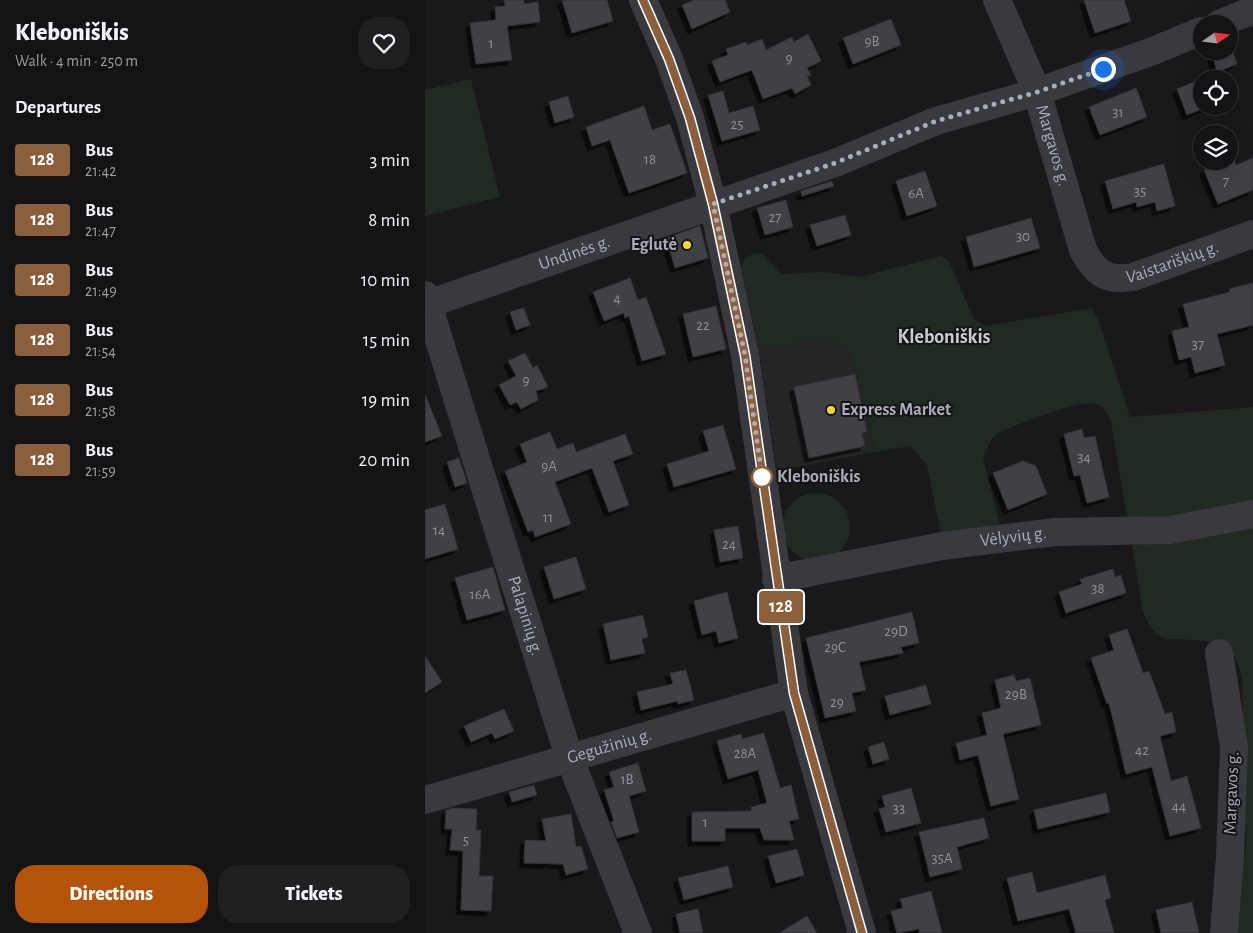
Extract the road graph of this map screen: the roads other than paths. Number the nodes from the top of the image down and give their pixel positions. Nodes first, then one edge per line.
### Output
1 (643, 0) edge
2 (997, 0) edge
3 (1253, 10) edge
4 (1238, 16) edge
5 (1193, 34) edge
6 (1037, 92) junction
7 (713, 204) junction
8 (1253, 234) edge
9 (1092, 266) joint
10 (427, 299) edge
11 (1253, 514) edge
12 (776, 578) junction
13 (1219, 653) dead end
14 (794, 693) junction
15 (569, 758) junction
16 (425, 800) edge
17 (638, 933) edge
18 (862, 933) edge
19 (1223, 933) edge

1 - 7 street
2 - 6 street, Margavos g.
3 - 4 street
5 - 6 street, Undinės g.
6 - 7 street, Undinės g.
6 - 9 street, Margavos g.
7 - 10 street, Undinės g.
7 - 12 street
8 - 9 street, Vaistariškių g.
10 - 15 street, Palapinių g.
11 - 12 street, Vėlyvių g.
12 - 14 street
13 - 19 street, Margavos g.
14 - 15 street, Gegužinių g.
14 - 18 street
15 - 16 street, Gegužinių g.
15 - 17 street, Palapinių g.

